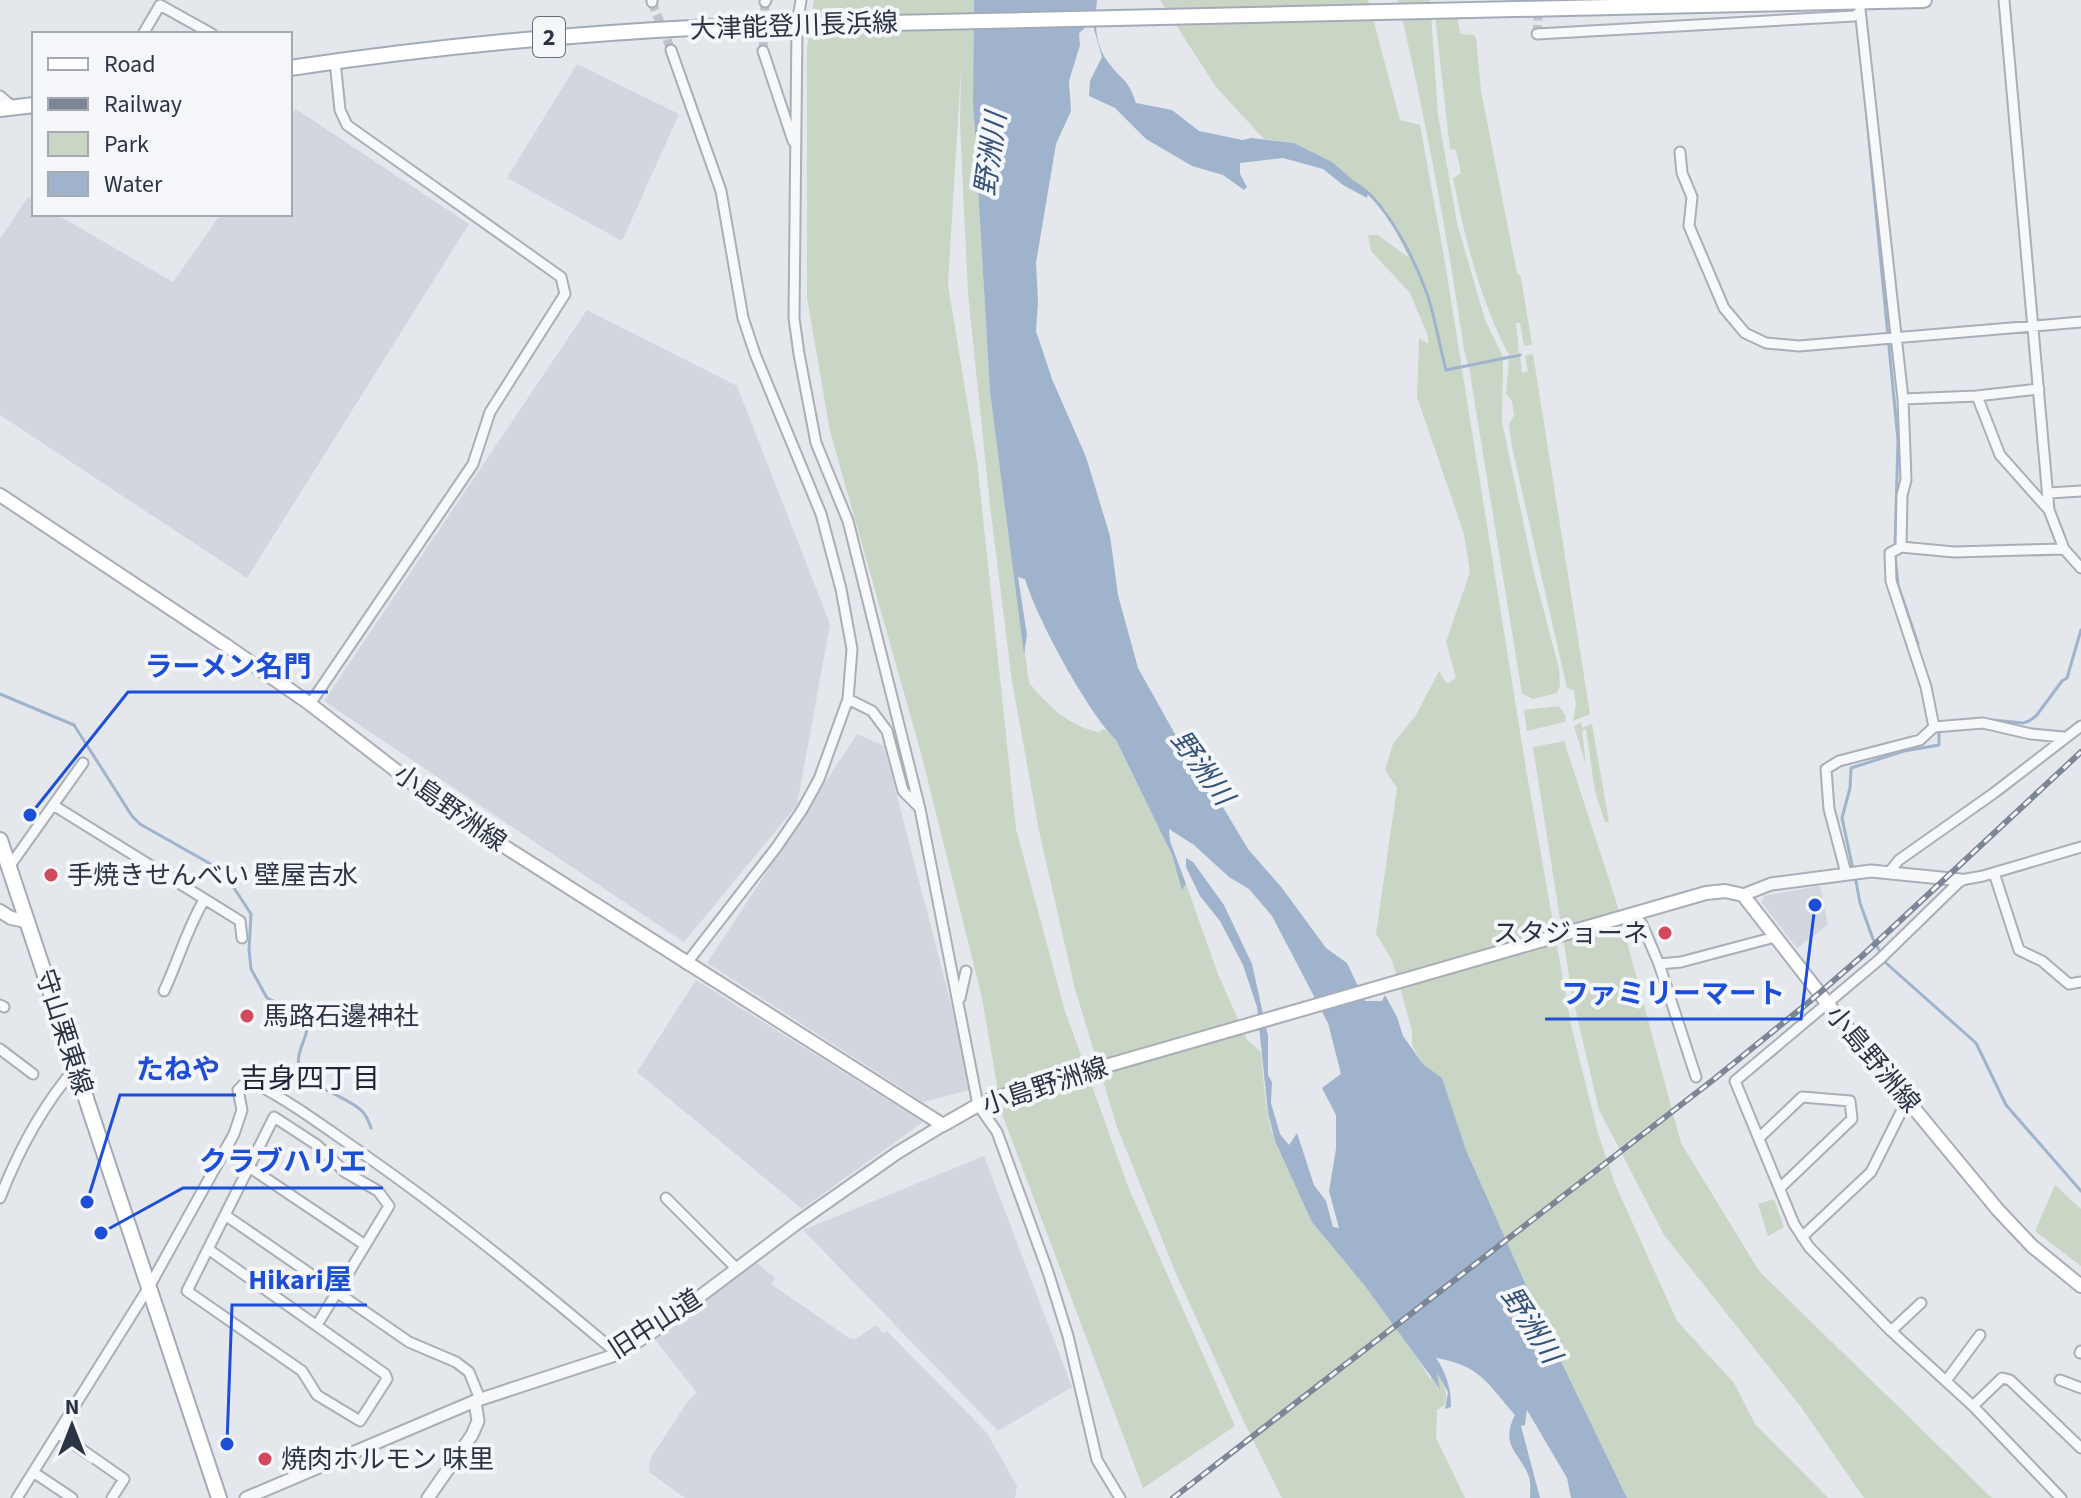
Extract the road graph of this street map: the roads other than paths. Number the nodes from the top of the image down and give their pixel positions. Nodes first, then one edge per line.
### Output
1 (801, 0) edge
2 (1924, 0) edge
3 (2004, 0) edge
4 (1859, 4) edge
5 (803, 25) junction
6 (144, 32) edge
7 (208, 32) edge
8 (1537, 34) dead end
9 (671, 50) tunnel mouth
10 (763, 51) tunnel mouth
11 (335, 61) junction
12 (292, 68) edge
13 (0, 96) edge
14 (32, 105) edge
15 (7, 108) edge
16 (796, 148) junction
17 (1680, 152) dead end
18 (2081, 322) edge
19 (2034, 327) junction
20 (1890, 339) junction
21 (2039, 389) junction
22 (1977, 396) junction
23 (1903, 399) junction
24 (2081, 491) edge
25 (2049, 493) junction
26 (0, 495) edge
27 (2049, 510) junction
28 (1901, 547) junction
29 (2064, 549) junction
30 (2081, 568) edge
31 (848, 699) junction
32 (310, 704) junction
33 (1938, 726) junction
34 (2081, 726) edge
35 (2063, 737) junction
36 (83, 763) dead end
37 (53, 805) junction
38 (920, 809) junction
39 (0, 840) edge
40 (2081, 847) edge
41 (9, 867) junction
42 (1890, 871) junction
43 (1851, 873) junction
44 (1994, 873) junction
45 (1961, 880) junction
46 (1743, 895) junction
47 (204, 900) junction
48 (0, 911) edge
49 (1628, 916) junction
50 (26, 921) junction
51 (1775, 937) junction
52 (242, 938) dead end
53 (686, 964) junction
54 (1659, 964) junction
55 (966, 971) dead end
56 (2081, 982) edge
57 (164, 991) dead end
58 (959, 1001) junction
59 (1827, 1003) junction
60 (0, 1049) edge
61 (76, 1067) junction
62 (33, 1074) dead end
63 (1696, 1077) dead end
64 (1909, 1101) junction
65 (978, 1105) junction
66 (943, 1125) junction
67 (1760, 1137) junction
68 (249, 1167) junction
69 (1781, 1187) junction
70 (0, 1198) edge
71 (666, 1198) dead end
72 (225, 1215) junction
73 (1802, 1237) junction
74 (365, 1245) junction
75 (208, 1249) junction
76 (736, 1268) junction
77 (2081, 1286) edge
78 (149, 1287) junction
79 (337, 1291) junction
80 (1921, 1303) dead end
81 (317, 1325) junction
82 (1891, 1331) junction
83 (1980, 1335) dead end
84 (618, 1354) junction
85 (2060, 1380) dead end
86 (1946, 1381) junction
87 (2081, 1388) edge
88 (478, 1400) junction
89 (1973, 1406) junction
90 (58, 1433) junction
91 (2081, 1448) edge
92 (33, 1472) junction
93 (17, 1498) edge
94 (72, 1498) edge
95 (112, 1498) edge
96 (219, 1498) edge
97 (246, 1498) edge
98 (428, 1498) edge
99 (1120, 1498) edge
100 (2061, 1498) edge

1 - 5 street
2 - 4 main road, 大津能登川長浜線 / 2
3 - 19 street
4 - 5 main road, 大津能登川長浜線 / 2
4 - 8 street
4 - 20 street
5 - 11 main road, 大津能登川長浜線 / 2
5 - 16 street
6 - 7 street
9 - 31 street
10 - 16 street
11 - 12 main road, 大津能登川長浜線 / 2
11 - 32 street
13 - 15 street
14 - 15 main road
16 - 38 street
17 - 20 street
18 - 19 street
19 - 20 street
19 - 21 street
20 - 23 street
21 - 22 street
21 - 25 street
22 - 23 street
22 - 27 street
23 - 28 street
24 - 25 street
25 - 27 street
26 - 32 main road, 小島野洲線
27 - 29 street
28 - 29 street
28 - 33 street
29 - 30 street
31 - 38 street
31 - 53 street
32 - 53 main road, 小島野洲線
33 - 35 street
33 - 43 street
34 - 35 street
35 - 42 street
36 - 37 street
37 - 41 street
37 - 47 street
38 - 58 street
39 - 41 main road, 守山栗東線
40 - 44 street
41 - 50 main road, 守山栗東線
42 - 43 street
42 - 45 street
43 - 46 street
44 - 45 street
44 - 56 street
45 - 59 street
46 - 49 main road, 小島野洲線
46 - 51 main road, 小島野洲線
47 - 52 street
47 - 57 street
48 - 50 main road
49 - 54 street
49 - 65 main road, 小島野洲線
50 - 61 main road, 守山栗東線
51 - 54 street
51 - 59 main road, 小島野洲線
53 - 66 main road, 小島野洲線
54 - 63 street
55 - 58 street
58 - 65 street
59 - 64 main road, 小島野洲線
59 - 67 street
60 - 62 street
61 - 70 street
61 - 78 main road, 守山栗東線
64 - 73 street
64 - 77 main road, 小島野洲線
65 - 66 main road, 小島野洲線
65 - 99 street
66 - 76 street, 旧中山道
67 - 69 street
67 - 69 street
68 - 72 street
68 - 74 street
68 - 74 street
69 - 73 street
71 - 76 street
72 - 75 street
72 - 79 street
73 - 82 street
74 - 79 street
75 - 81 street
75 - 81 street
76 - 84 street, 旧中山道
78 - 84 street
78 - 90 street
78 - 96 main road, 守山栗東線
79 - 81 street
79 - 88 street
80 - 82 street
82 - 86 street
83 - 86 street
84 - 88 street, 旧中山道
85 - 87 street
86 - 89 street
88 - 97 street, 旧中山道
88 - 98 street
89 - 91 street
89 - 100 street
90 - 92 street
90 - 95 street
92 - 93 street
92 - 94 street

